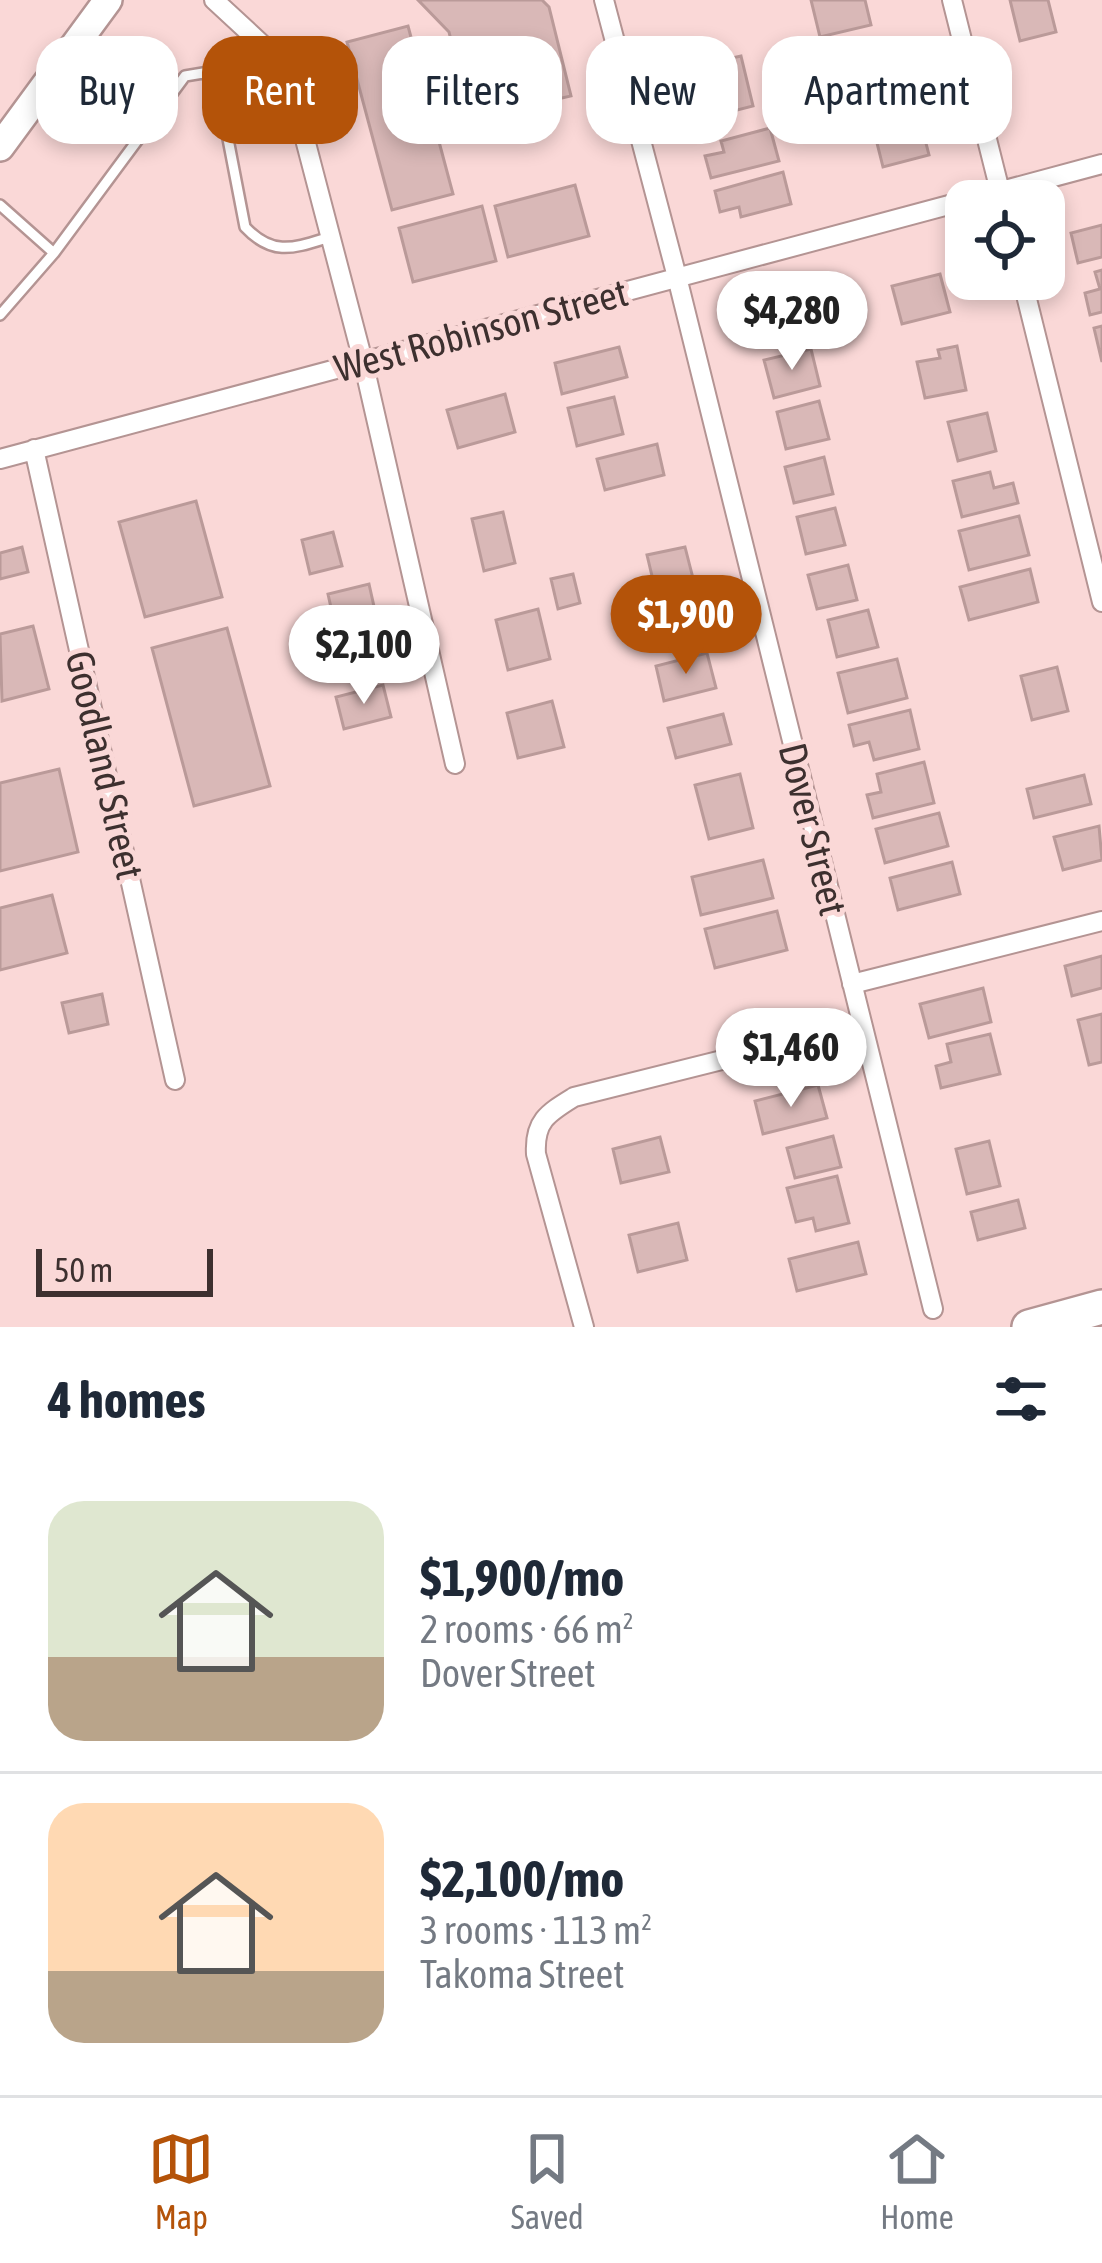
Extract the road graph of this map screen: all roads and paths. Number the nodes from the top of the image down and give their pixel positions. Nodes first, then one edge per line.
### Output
1 (108, 0) edge
2 (214, 0) edge
3 (604, 0) edge
4 (952, 0) edge
5 (0, 147) edge
6 (1102, 164) edge
7 (997, 180) edge
8 (1052, 180) edge
9 (0, 205) edge
10 (945, 210) edge
11 (330, 238) junction
12 (54, 253) junction
13 (677, 277) junction
14 (1027, 300) edge
15 (0, 315) edge
16 (363, 361) junction
17 (34, 449) junction
18 (0, 459) edge
19 (1102, 602) edge
20 (455, 764) dead end
21 (1102, 921) edge
22 (852, 984) junction
23 (862, 1024) junction
24 (176, 1080) dead end
25 (1102, 1307) edge
26 (933, 1309) dead end
27 (584, 1327) edge
28 (1029, 1327) edge

1 - 5 main road
2 - 11 street
3 - 13 street, Dover Street
4 - 7 street
6 - 8 street, West Robinson Street
9 - 12 lane
10 - 13 street, West Robinson Street
11 - 12 lane
11 - 16 street
12 - 15 lane
13 - 16 street, West Robinson Street
13 - 22 street, Dover Street
14 - 19 street
16 - 17 street, West Robinson Street
16 - 20 street
17 - 18 street, West Robinson Street
17 - 24 street, Goodland Street
21 - 22 street
22 - 23 street, Dover Street
23 - 26 street, Dover Street
23 - 27 street
25 - 28 highway

